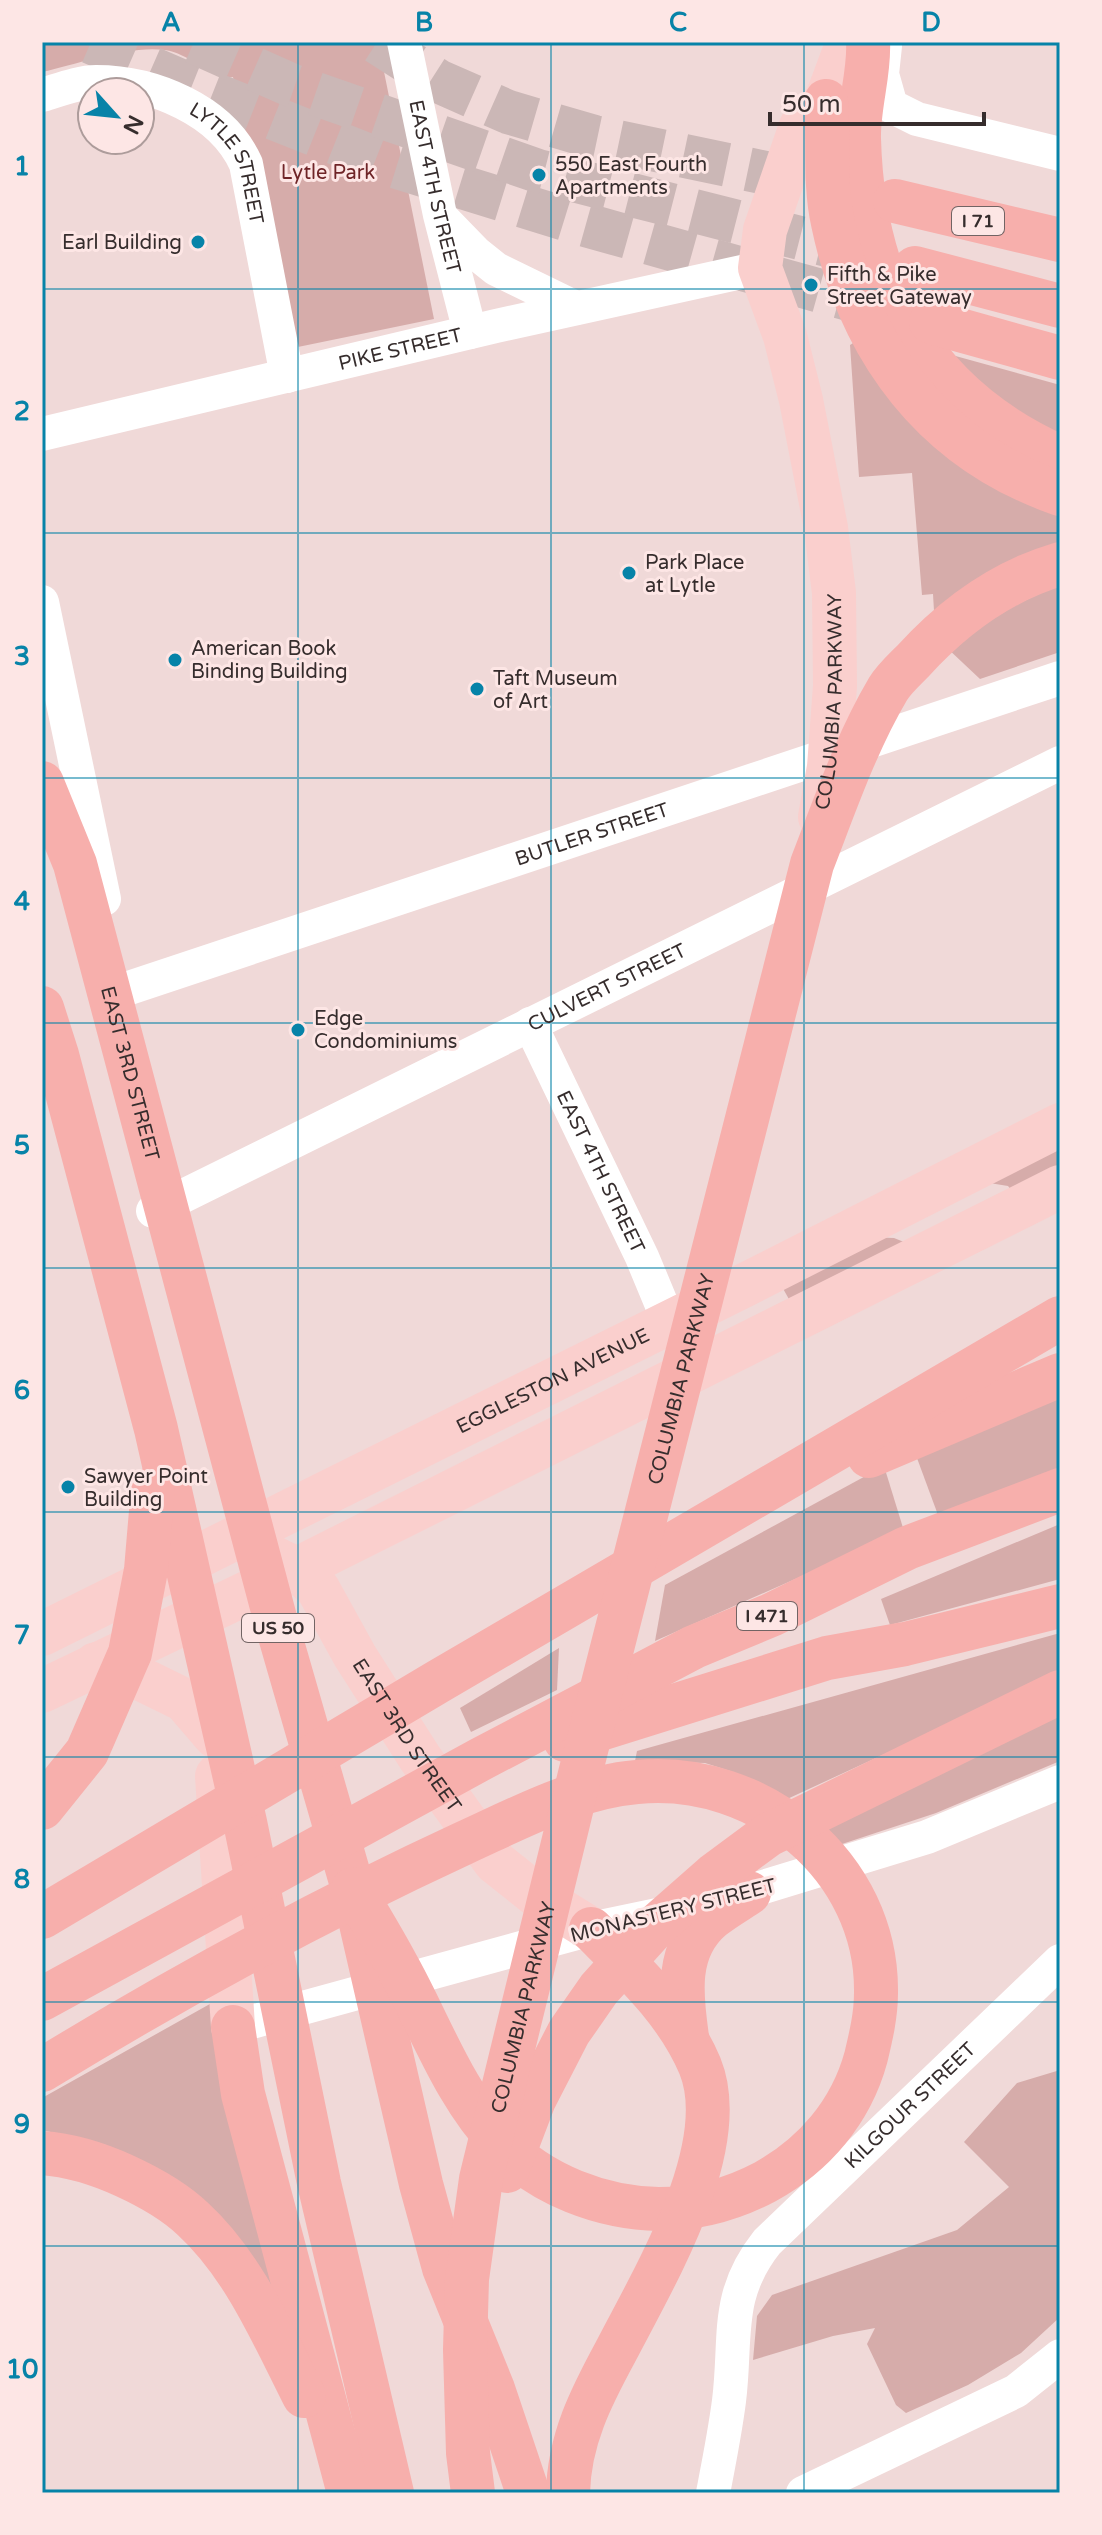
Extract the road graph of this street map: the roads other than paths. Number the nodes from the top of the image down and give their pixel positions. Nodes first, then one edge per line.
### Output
1 (404, 42) edge
2 (848, 42) edge
3 (868, 42) edge
4 (885, 42) edge
5 (42, 95) edge
6 (826, 101) junction
7 (1060, 154) edge
8 (895, 201) tunnel mouth
9 (440, 215) junction
10 (1060, 240) edge
11 (760, 268) junction
12 (915, 268) tunnel mouth
13 (1060, 306) edge
14 (576, 308) junction
15 (931, 322) tunnel mouth
16 (470, 332) junction
17 (1060, 358) edge
18 (287, 376) junction
19 (42, 434) edge
20 (1060, 457) edge
21 (1060, 494) edge
22 (1060, 564) edge
23 (42, 602) edge
24 (1058, 683) edge
25 (1060, 763) edge
26 (42, 783) edge
27 (812, 864) junction
28 (123, 990) junction
29 (42, 1008) edge
30 (530, 1024) junction
31 (1060, 1125) edge
32 (1060, 1187) edge
33 (153, 1211) junction
34 (1060, 1318) edge
35 (669, 1322) junction
36 (1060, 1375) edge
37 (156, 1429) junction
38 (1060, 1490) edge
39 (234, 1539) junction
40 (297, 1569) junction
41 (594, 1590) junction
42 (219, 1606) junction
43 (1060, 1606) edge
44 (42, 1634) edge
45 (96, 1664) junction
46 (42, 1691) edge
47 (1060, 1692) edge
48 (215, 1736) junction
49 (481, 1759) junction
50 (1060, 1782) edge
51 (42, 1808) edge
52 (353, 1889) junction
53 (749, 1893) junction
54 (42, 1917) edge
55 (591, 1929) junction
56 (1060, 1961) edge
57 (42, 1999) edge
58 (233, 2027) junction
59 (688, 2043) junction
60 (42, 2070) edge
61 (42, 2153) edge
62 (467, 2279) junction
63 (1060, 2356) edge
64 (347, 2485) edge
65 (390, 2485) edge
66 (473, 2493) edge
67 (528, 2493) edge
68 (568, 2493) edge
69 (713, 2493) edge
70 (803, 2493) edge

1 - 9 street, EAST 4TH STREET
2 - 6 main road
3 - 20 highway
4 - 7 street
5 - 18 street, LYTLE STREET
6 - 11 main road
6 - 21 highway
8 - 10 highway, I 71
9 - 14 street
9 - 16 street, EAST 4TH STREET
11 - 14 street, PIKE STREET
11 - 27 main road, COLUMBIA PARKWAY
12 - 13 highway
14 - 16 street, PIKE STREET
15 - 17 highway
16 - 18 street, PIKE STREET
18 - 19 street, PIKE STREET
22 - 27 highway
23 - 28 street, EAST 3RD STREET
24 - 28 street, BUTLER STREET
25 - 30 street, CULVERT STREET
26 - 52 highway, US 50
27 - 62 highway, COLUMBIA PARKWAY
28 - 33 street, EAST 3RD STREET
29 - 37 highway
30 - 33 street, CULVERT STREET
30 - 35 street, EAST 4TH STREET
31 - 35 main road, EGGLESTON AVENUE
32 - 40 main road
33 - 39 street, EAST 3RD STREET
34 - 41 highway
35 - 39 main road, EGGLESTON AVENUE
36 - 41 highway
37 - 51 highway
37 - 65 highway
38 - 49 highway, I 471
39 - 40 main road, EAST 3RD STREET
39 - 42 main road, EAST 3RD STREET
39 - 44 main road, EGGLESTON AVENUE
40 - 42 main road
40 - 55 main road, EAST 3RD STREET
41 - 54 highway
42 - 45 main road
42 - 48 main road, EAST 3RD STREET
43 - 49 highway
45 - 46 main road
45 - 48 main road
47 - 62 highway
48 - 58 main road, EAST 3RD STREET
49 - 57 highway, I 471
50 - 53 street, MONASTERY STREET
52 - 60 highway
52 - 67 highway, US 50
53 - 55 street, MONASTERY STREET
53 - 59 highway
55 - 58 street, MONASTERY STREET
55 - 59 highway
56 - 69 street, KILGOUR STREET
58 - 64 highway
59 - 68 highway
61 - 64 highway
62 - 66 highway, COLUMBIA PARKWAY
63 - 70 street

